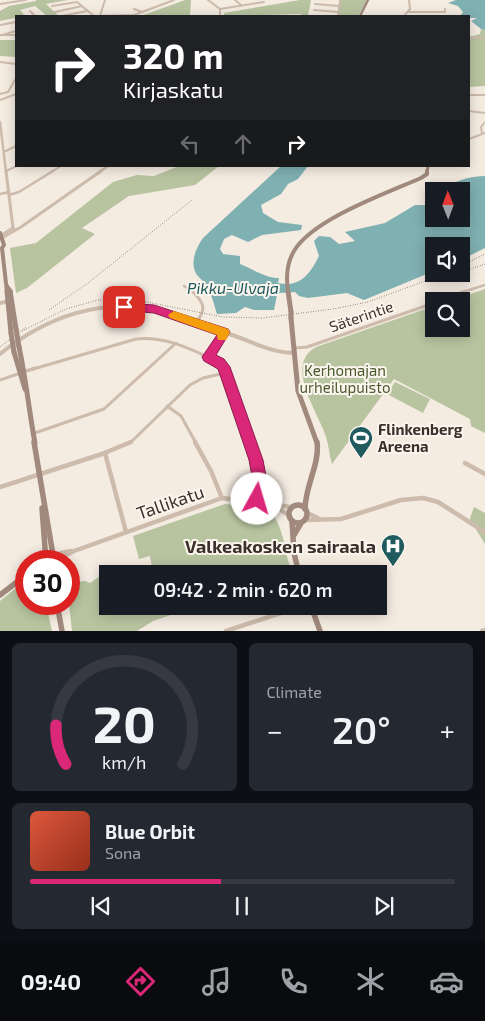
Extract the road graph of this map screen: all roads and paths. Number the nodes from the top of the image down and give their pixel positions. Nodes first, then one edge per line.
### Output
1 (26, 0) edge
2 (104, 0) edge
3 (160, 0) edge
4 (174, 0) edge
5 (208, 0) edge
6 (236, 0) edge
7 (340, 0) edge
8 (368, 0) edge
9 (409, 0) edge
10 (167, 2) junction
11 (264, 2) dead end
12 (0, 4) edge
13 (148, 4) dead end
14 (315, 4) dead end
15 (52, 6) dead end
16 (82, 6) junction
17 (242, 6) junction
18 (340, 6) junction
19 (155, 7) junction
20 (134, 9) dead end
21 (220, 9) junction
22 (445, 9) dead end
23 (30, 10) dead end
24 (314, 10) dead end
25 (88, 11) junction
26 (55, 12) dead end
27 (142, 12) junction
28 (338, 12) joint
29 (408, 12) junction
30 (34, 15) edge
31 (67, 15) edge
32 (93, 15) edge
33 (100, 15) edge
34 (134, 15) edge
35 (220, 15) edge
36 (360, 15) edge
37 (405, 15) edge
38 (15, 22) edge
39 (0, 25) edge
40 (15, 31) edge
41 (15, 35) edge
42 (1, 36) edge
43 (470, 37) edge
44 (485, 38) edge
45 (0, 62) edge
46 (15, 64) edge
47 (15, 80) edge
48 (0, 94) edge
49 (15, 94) edge
50 (470, 95) edge
51 (485, 95) edge
52 (0, 100) edge
53 (470, 111) edge
54 (485, 113) edge
55 (0, 122) edge
56 (485, 122) edge
57 (484, 133) edge
58 (1, 135) edge
59 (470, 138) edge
60 (15, 146) edge
61 (4, 152) junction
62 (15, 167) edge
63 (59, 167) edge
64 (107, 167) edge
65 (428, 167) edge
66 (6, 171) junction
67 (0, 194) edge
68 (9, 194) junction
69 (14, 229) junction
70 (1, 236) edge
71 (1, 247) edge
72 (485, 285) edge
73 (184, 286) dead end
74 (464, 292) edge
75 (8, 302) junction
76 (0, 304) edge
77 (425, 305) edge
78 (195, 324) junction
79 (224, 332) junction
80 (176, 344) junction
81 (295, 350) junction
82 (0, 354) edge
83 (208, 357) junction
84 (23, 372) junction
85 (225, 373) junction
86 (0, 380) edge
87 (167, 406) junction
88 (32, 434) junction
89 (105, 453) junction
90 (465, 463) dead end
91 (485, 474) edge
92 (38, 475) junction
93 (0, 487) edge
94 (42, 496) junction
95 (305, 496) junction
96 (222, 498) junction
97 (256, 502) junction
98 (294, 506) junction
99 (278, 508) junction
100 (288, 515) junction
101 (305, 516) junction
102 (292, 521) junction
103 (126, 532) junction
104 (485, 532) edge
105 (294, 535) junction
106 (43, 550) edge
107 (51, 550) edge
108 (74, 550) edge
109 (297, 565) edge
110 (15, 582) edge
111 (15, 583) edge
112 (11, 586) junction
113 (0, 595) edge
114 (59, 615) edge
115 (275, 615) edge
116 (314, 615) edge
117 (62, 631) edge
118 (226, 631) edge
119 (320, 631) edge

1 - 12 street
2 - 33 street
3 - 10 street
4 - 10 street
5 - 21 street
6 - 17 street
7 - 18 street
8 - 36 main road
9 - 29 street
10 - 19 street
11 - 17 street
13 - 19 street
14 - 18 street
15 - 16 street
16 - 25 street
16 - 26 street
17 - 21 street
18 - 28 street
19 - 27 street
20 - 27 street
21 - 35 street
22 - 29 street
23 - 30 street
24 - 28 street
25 - 31 street
25 - 32 street
27 - 34 street
29 - 37 street
38 - 39 street
40 - 42 street
41 - 42 street
43 - 44 street
45 - 46 street
47 - 48 street
49 - 52 street
50 - 51 street
53 - 54 street
55 - 58 street
56 - 57 street
57 - 59 street
58 - 61 street
60 - 61 street
61 - 66 street
62 - 66 street
63 - 68 street
64 - 69 street
65 - 81 main road
66 - 68 street
67 - 68 street
68 - 69 street
69 - 70 street
70 - 71 main road
71 - 75 main road
72 - 74 street
73 - 78 street
75 - 76 street
75 - 84 main road, bridge
75 - 84 main road, bridge
77 - 81 street, Säterintie
78 - 79 street
78 - 82 street
79 - 81 street
79 - 83 street
80 - 83 street
80 - 84 street
80 - 88 street
81 - 95 main road
83 - 85 street
84 - 86 street
84 - 88 main road
85 - 87 street
85 - 97 street
87 - 89 street
87 - 96 street
88 - 92 main road
89 - 92 street
89 - 103 street
90 - 91 street
92 - 93 street
92 - 94 main road
94 - 106 main road
94 - 107 main road
95 - 98 main road
95 - 101 main road
96 - 97 street, Tallikatu
96 - 103 street, Tallikatu
97 - 99 street, Tallikatu
98 - 99 street, Tallikatu
98 - 100 main road
98 - 101 main road
99 - 100 street, Tallikatu
100 - 102 main road
101 - 102 main road
101 - 104 street
101 - 105 main road
102 - 105 main road
103 - 108 street, Tallikatu
105 - 109 main road
110 - 112 main road
111 - 112 main road
112 - 113 main road
114 - 117 main road
115 - 118 street
116 - 119 main road

